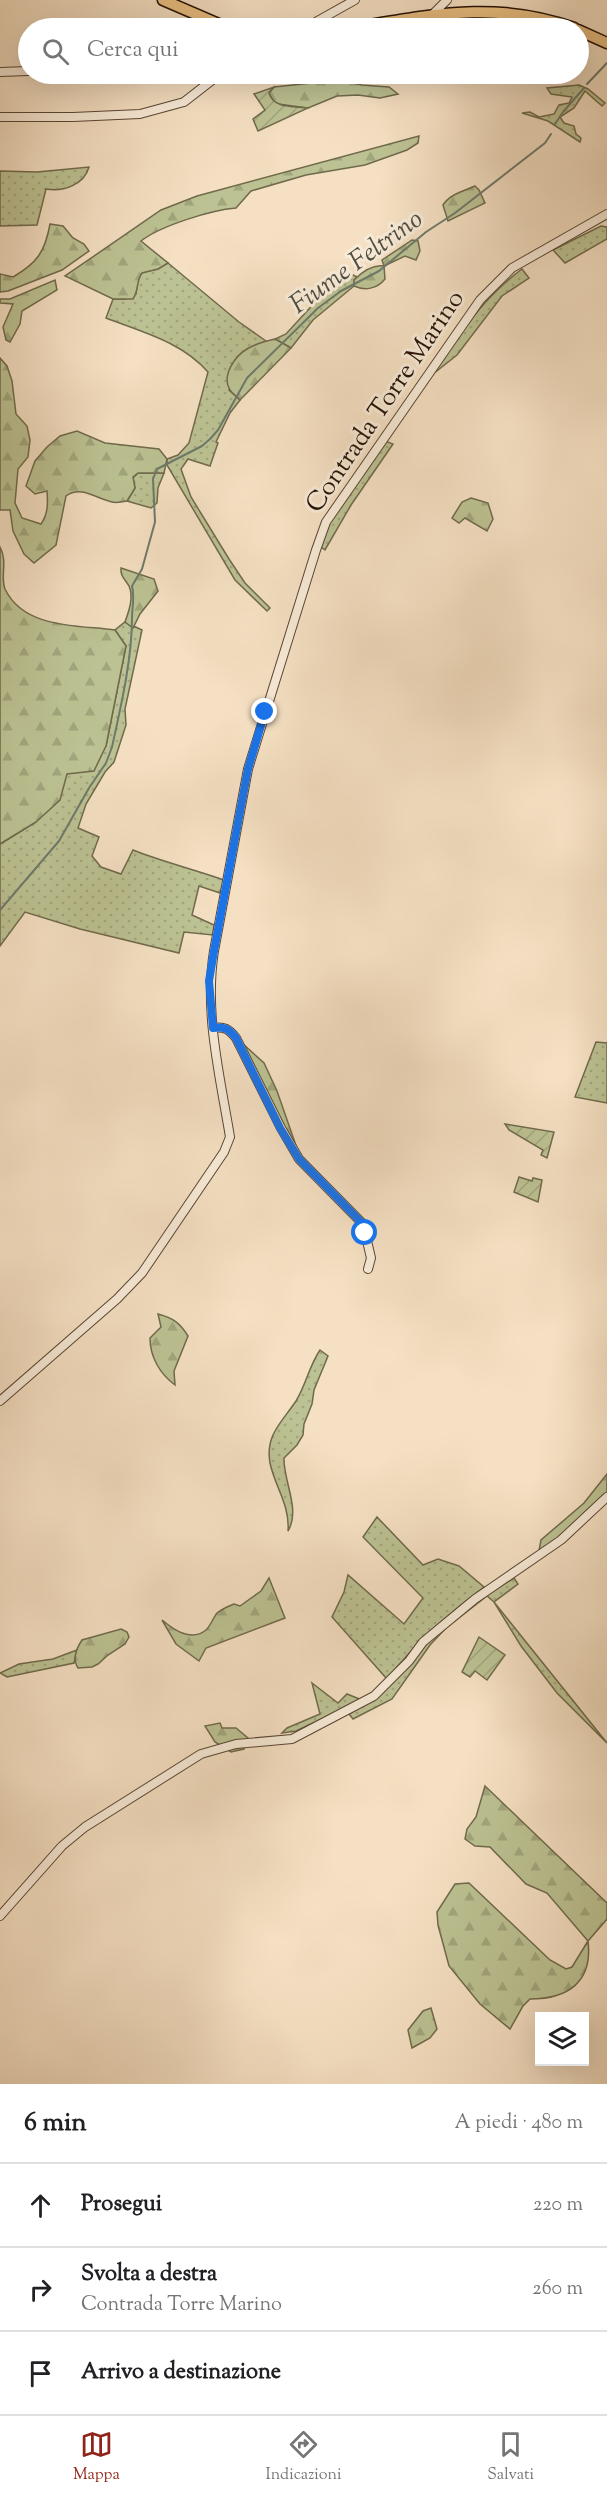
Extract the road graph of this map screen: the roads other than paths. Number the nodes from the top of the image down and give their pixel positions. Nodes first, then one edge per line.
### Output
1 (164, 0) edge
2 (355, 0) edge
3 (447, 0) edge
4 (432, 15) junction
5 (205, 18) edge
6 (323, 18) edge
7 (413, 18) edge
8 (539, 18) edge
9 (589, 35) edge
10 (607, 43) edge
11 (18, 71) edge
12 (0, 72) edge
13 (207, 84) edge
14 (0, 117) edge
15 (607, 214) edge
16 (213, 1028) junction
17 (368, 1269) dead end
18 (0, 1401) edge
19 (607, 1497) edge
20 (0, 1916) edge

1 - 5 main road
2 - 6 street
3 - 4 street
4 - 7 main road
4 - 8 main road
9 - 10 main road
11 - 12 street
13 - 14 street
15 - 16 street, Contrada Torre Marino
16 - 17 street
16 - 18 street, Contrada Torre Marino
19 - 20 street

